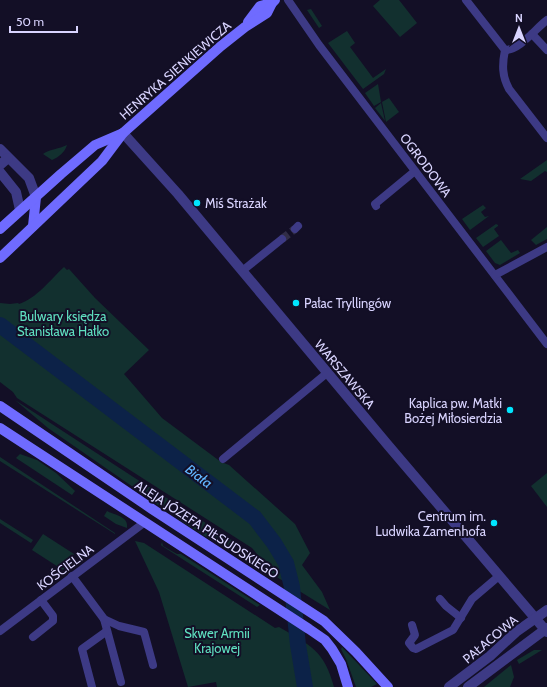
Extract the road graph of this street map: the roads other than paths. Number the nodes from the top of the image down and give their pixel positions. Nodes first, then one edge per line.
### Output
1 (288, 0) edge
2 (466, 0) edge
3 (274, 2) edge
4 (547, 20) edge
5 (535, 32) junction
6 (505, 50) junction
7 (547, 50) edge
8 (123, 133) junction
9 (547, 138) edge
10 (0, 149) edge
11 (8, 158) junction
12 (0, 165) edge
13 (415, 171) junction
14 (0, 172) edge
15 (36, 197) junction
16 (376, 206) dead end
17 (20, 210) junction
18 (33, 226) junction
19 (0, 229) edge
20 (282, 239) tunnel mouth
21 (547, 247) edge
22 (0, 258) edge
23 (242, 270) junction
24 (495, 275) junction
25 (547, 344) edge
26 (327, 373) junction
27 (0, 406) edge
28 (0, 428) edge
29 (223, 459) dead end
30 (145, 522) junction
31 (72, 576) junction
32 (499, 576) junction
33 (440, 599) dead end
34 (41, 600) junction
35 (547, 610) edge
36 (461, 618) junction
37 (535, 618) junction
38 (104, 619) junction
39 (412, 625) dead end
40 (546, 630) edge
41 (0, 631) edge
42 (108, 631) junction
43 (33, 637) dead end
44 (153, 665) dead end
45 (121, 682) dead end
46 (92, 687) edge
47 (348, 687) edge
48 (388, 687) edge
49 (449, 687) edge
50 (468, 687) edge

1 - 13 street, OGRODOWA
2 - 6 street
3 - 8 main road, HENRYKA SIENKIEWICZA
4 - 5 street
5 - 6 street
5 - 7 street
6 - 9 street
8 - 15 main road, HENRYKA SIENKIEWICZA
8 - 18 main road, HENRYKA SIENKIEWICZA
8 - 23 street, WARSZAWSKA
10 - 11 street
11 - 12 street
11 - 15 street
13 - 16 street
13 - 24 street, OGRODOWA
14 - 17 street
15 - 17 main road, HENRYKA SIENKIEWICZA
15 - 18 main road
17 - 19 main road, HENRYKA SIENKIEWICZA
18 - 22 main road, HENRYKA SIENKIEWICZA
20 - 23 street
21 - 24 street
23 - 26 street, WARSZAWSKA
24 - 25 street, OGRODOWA
26 - 29 street
26 - 32 street, WARSZAWSKA
27 - 48 main road, ALEJA JÓZEFA PIŁSUDSKIEGO
28 - 30 main road
30 - 31 street, KOŚCIELNA
30 - 47 main road
31 - 34 street, KOŚCIELNA
31 - 38 street
32 - 36 street
32 - 37 street, WARSZAWSKA
33 - 36 street
34 - 41 street, KOŚCIELNA
34 - 43 street
35 - 37 street, PAŁACOWA
36 - 39 street
37 - 40 street, WARSZAWSKA
37 - 49 street, PAŁACOWA
38 - 42 street
38 - 44 street
40 - 50 street, PAŁACOWA
42 - 45 street
42 - 46 street

